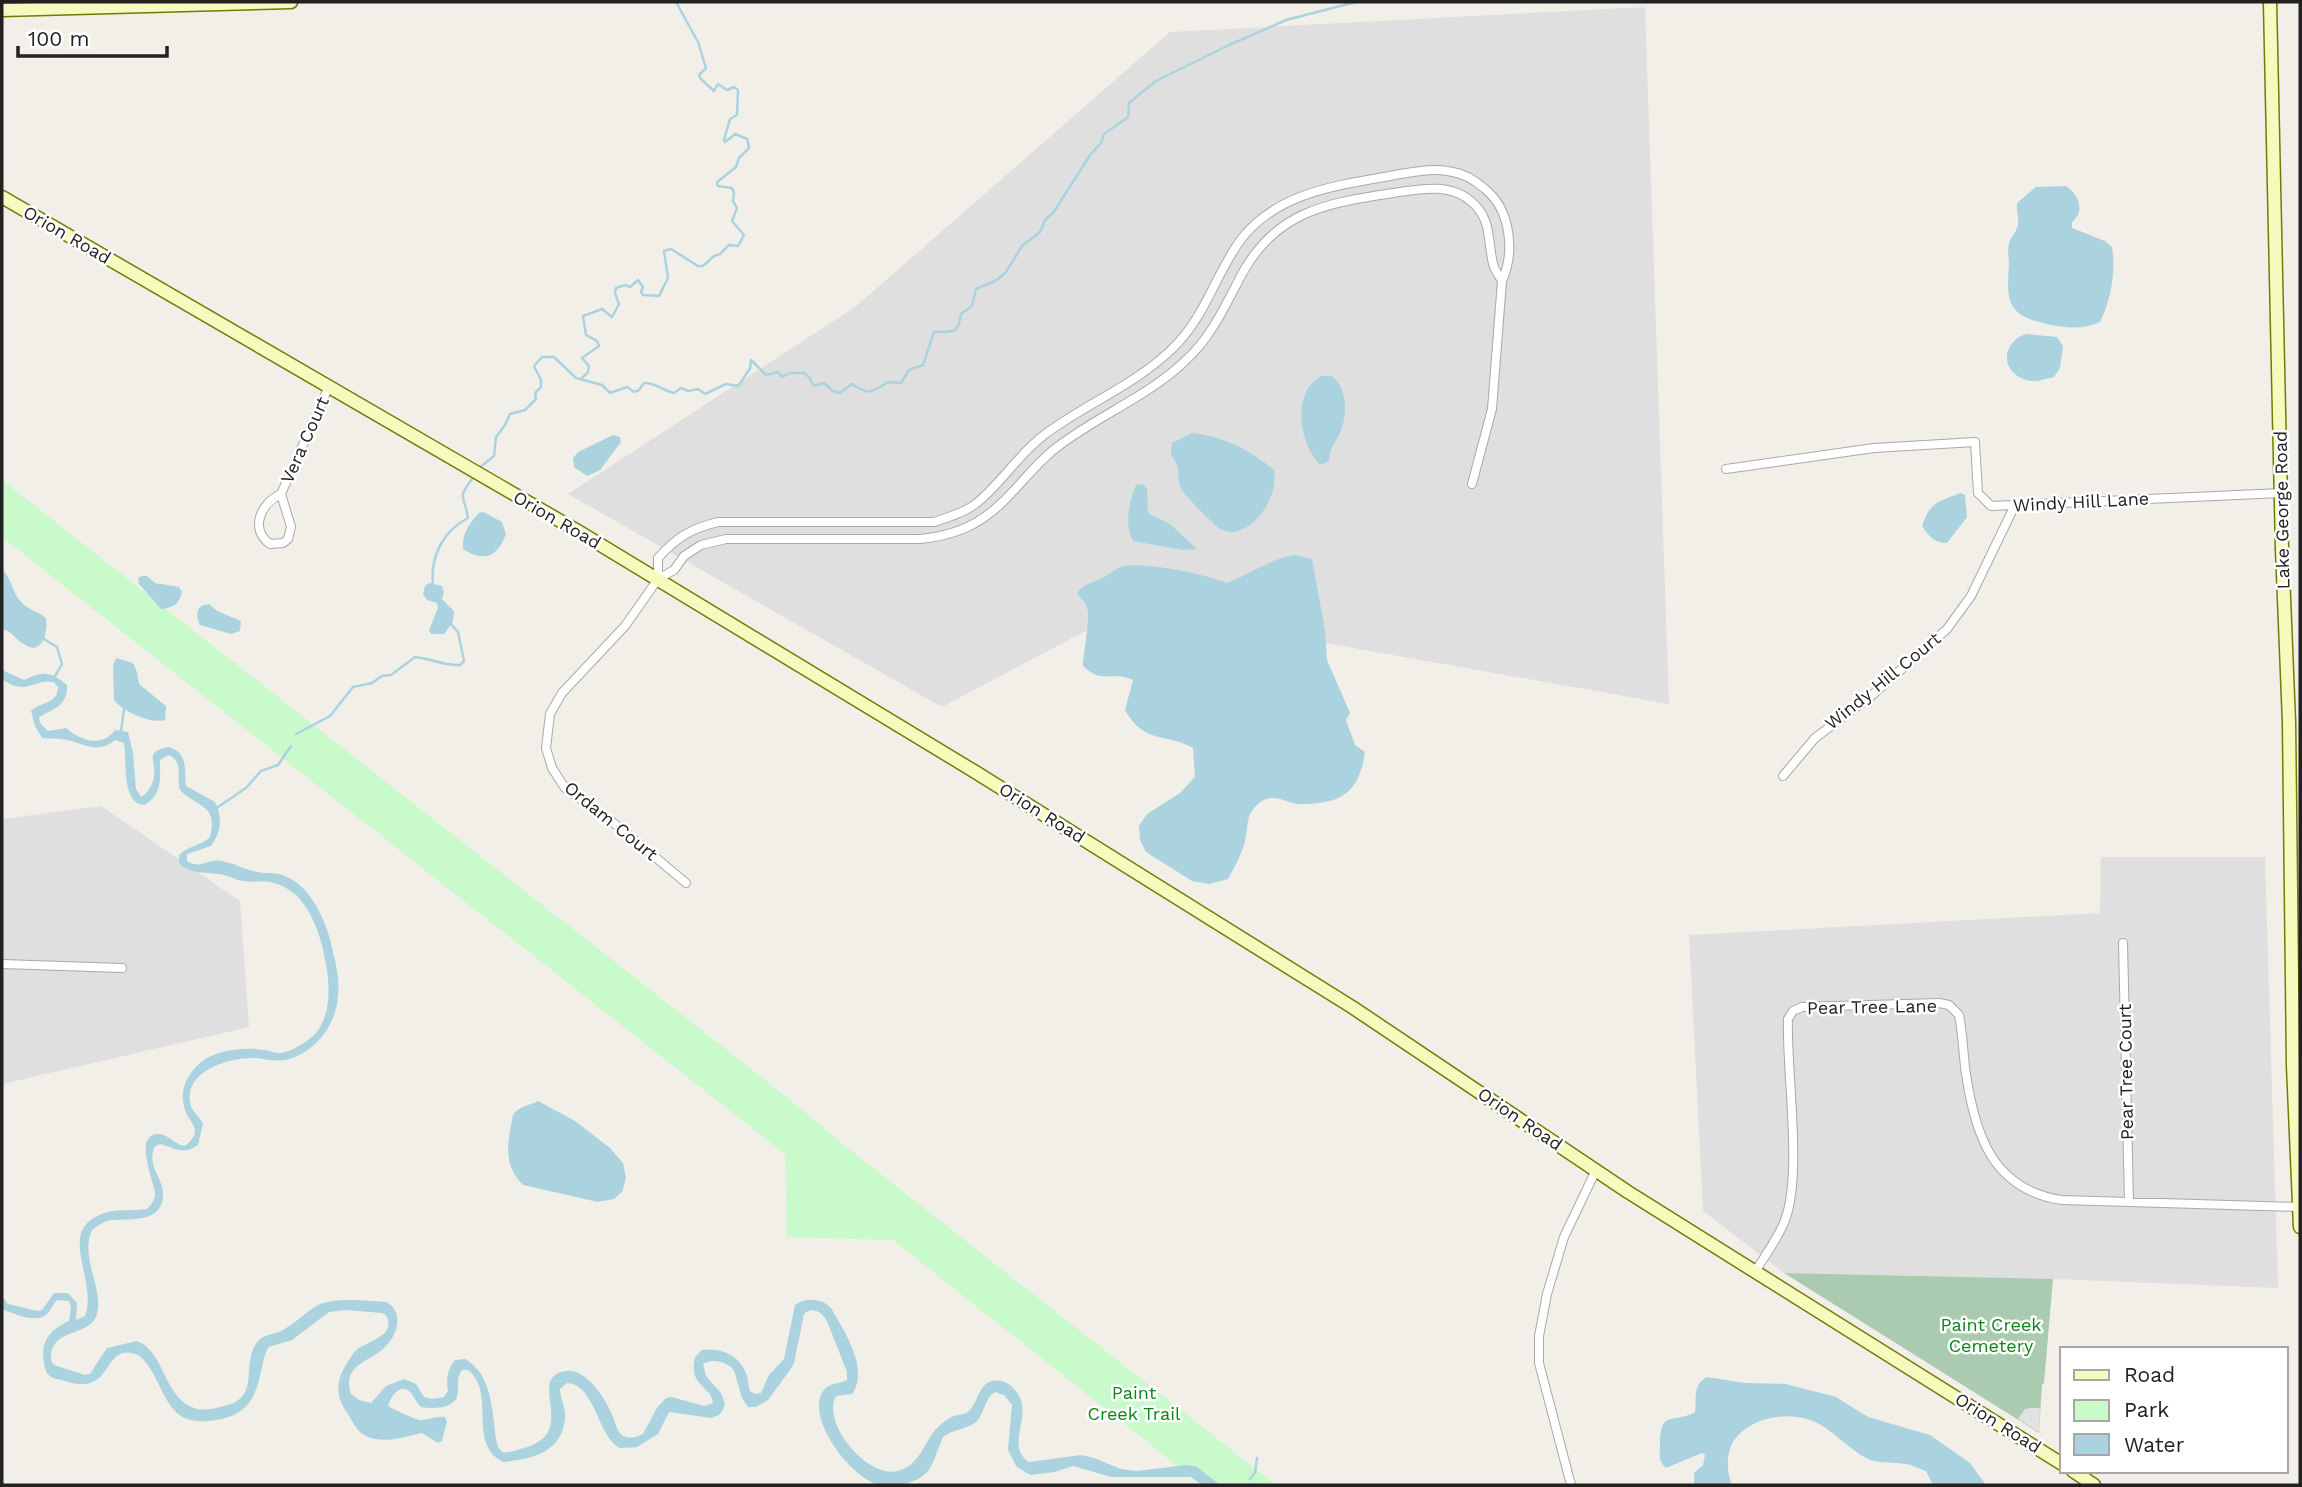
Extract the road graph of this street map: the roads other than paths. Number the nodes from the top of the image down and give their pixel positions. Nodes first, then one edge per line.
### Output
1 (291, 2) edge
2 (2270, 2) edge
3 (2, 10) edge
4 (1347, 183) junction
5 (2, 197) edge
6 (1350, 200) junction
7 (1502, 281) junction
8 (1188, 332) junction
9 (1204, 341) junction
10 (329, 386) junction
11 (1078, 412) junction
12 (1087, 427) junction
13 (1726, 469) dead end
14 (1472, 484) dead end
15 (281, 494) junction
16 (2281, 494) junction
17 (2014, 507) junction
18 (755, 522) junction
19 (926, 522) junction
20 (685, 534) junction
21 (755, 538) junction
22 (926, 538) junction
23 (696, 548) junction
24 (658, 579) junction
25 (1783, 776) dead end
26 (686, 883) dead end
27 (2123, 943) dead end
28 (2, 964) edge
29 (122, 968) dead end
30 (2297, 1004) edge
31 (1596, 1170) junction
32 (2129, 1202) junction
33 (2300, 1207) edge
34 (2300, 1227) edge
35 (1755, 1272) junction
36 (2060, 1463) edge
37 (2076, 1473) edge
38 (1572, 1485) edge
39 (2094, 1485) edge

1 - 3 main road
2 - 16 main road, Lake George Road
4 - 6 street
4 - 7 street
4 - 8 street
5 - 10 main road, Orion Road
6 - 7 street
6 - 9 street
7 - 14 street
8 - 9 street
8 - 11 street
9 - 12 street
10 - 15 street, Vera Court
10 - 24 main road, Orion Road
11 - 12 street
11 - 19 street
12 - 22 street
13 - 17 street, Windy Hill Lane
15 - 15 street, Vera Court
16 - 17 street, Windy Hill Lane
16 - 30 main road, Lake George Road
17 - 25 street, Windy Hill Court
18 - 19 street
18 - 20 street
18 - 21 street
19 - 22 street
20 - 23 street
20 - 24 street
21 - 22 street
21 - 23 street
23 - 24 street
24 - 26 street, Ordam Court
24 - 31 main road, Orion Road
27 - 32 street, Pear Tree Court
28 - 29 street
30 - 33 main road, Lake George Road
31 - 35 main road, Orion Road
31 - 38 street
32 - 33 street, Pear Tree Lane
32 - 35 street, Pear Tree Lane
33 - 34 main road, Lake George Road
35 - 36 main road, Orion Road
37 - 39 main road

